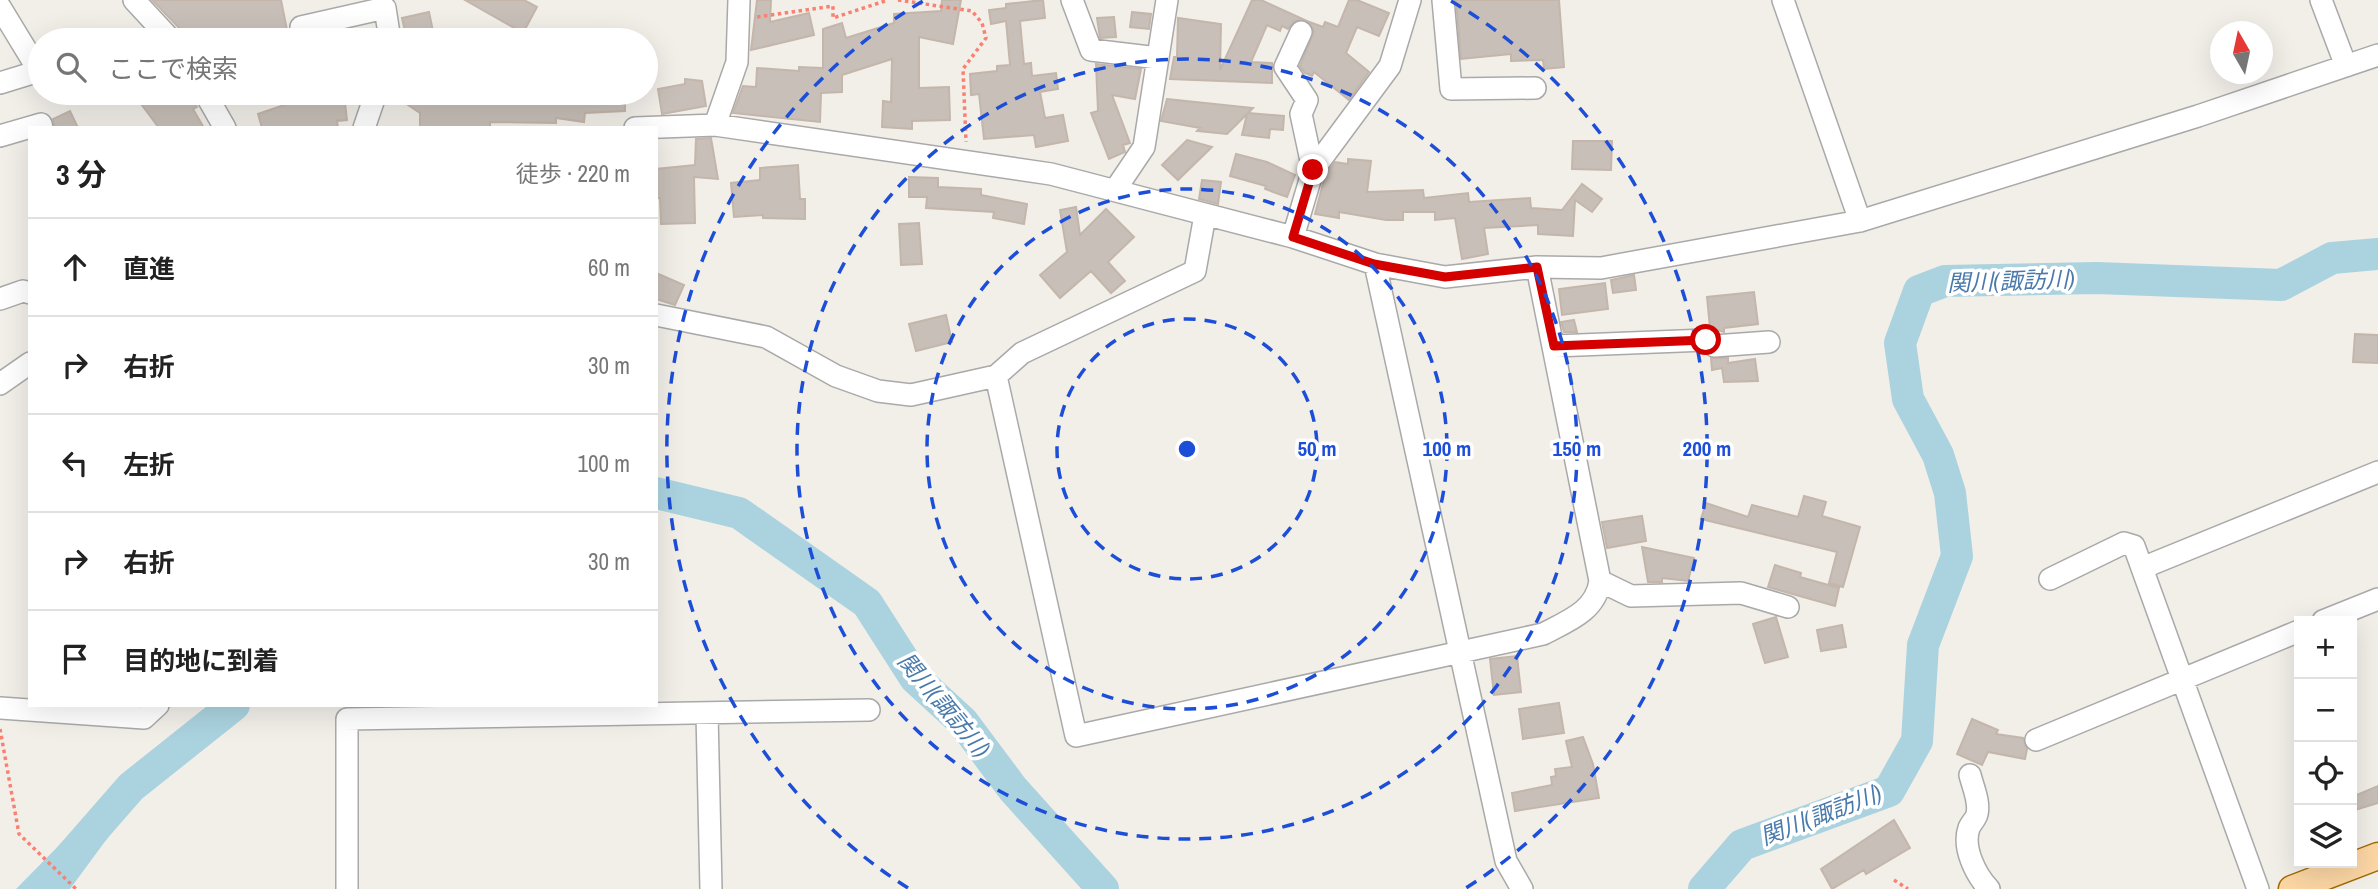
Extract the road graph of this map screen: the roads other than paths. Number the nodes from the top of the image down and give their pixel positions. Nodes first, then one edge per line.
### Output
1 (134, 0) edge
2 (1072, 0) edge
3 (1167, 0) edge
4 (1410, 0) edge
5 (1443, 0) edge
6 (1783, 0) edge
7 (2321, 0) edge
8 (0, 7) edge
9 (739, 9) edge
10 (301, 27) dead end
11 (160, 28) edge
12 (388, 28) edge
13 (1301, 32) dead end
14 (28, 53) edge
15 (2378, 55) edge
16 (1158, 58) junction
17 (2346, 66) junction
18 (28, 74) edge
19 (0, 83) edge
20 (1535, 88) dead end
21 (212, 105) edge
22 (372, 105) edge
23 (715, 125) junction
24 (224, 126) edge
25 (365, 126) edge
26 (658, 127) edge
27 (28, 128) edge
28 (0, 136) edge
29 (1313, 170) junction
30 (1115, 190) junction
31 (1205, 215) junction
32 (1860, 221) junction
33 (1293, 237) junction
34 (1374, 264) junction
35 (1537, 267) junction
36 (28, 292) edge
37 (0, 299) edge
38 (658, 315) edge
39 (1769, 342) dead end
40 (1554, 346) junction
41 (28, 364) edge
42 (996, 376) junction
43 (0, 384) edge
44 (2378, 472) edge
45 (2142, 568) junction
46 (2050, 579) dead end
47 (1600, 581) junction
48 (2378, 599) edge
49 (1788, 607) dead end
50 (2336, 616) edge
51 (2294, 633) edge
52 (1459, 652) junction
53 (2180, 678) junction
54 (156, 707) edge
55 (0, 708) edge
56 (869, 709) dead end
57 (707, 713) junction
58 (2036, 740) dead end
59 (1970, 775) dead end
60 (2378, 856) edge
61 (347, 889) edge
62 (712, 889) edge
63 (1522, 889) edge
64 (1989, 889) edge
65 (2258, 889) edge
66 (2292, 889) edge

1 - 11 street
2 - 16 street
3 - 16 street
4 - 29 street
5 - 20 street
6 - 32 street
7 - 17 street
8 - 14 street
9 - 23 street
10 - 12 street
13 - 29 street
15 - 17 street
16 - 30 street
17 - 32 street
18 - 19 street
21 - 24 street
22 - 25 street
23 - 26 street
23 - 30 street
27 - 28 street
29 - 33 street
30 - 31 street
31 - 33 street
31 - 42 street
32 - 35 street
33 - 34 street
34 - 35 street
34 - 52 street
35 - 40 street
36 - 37 street
38 - 42 street
39 - 40 street
40 - 47 street
41 - 43 street
42 - 52 street
44 - 45 street
45 - 46 street
45 - 53 street
47 - 49 street
47 - 52 street
48 - 50 street
51 - 53 street
52 - 63 street
53 - 58 street
53 - 65 street
54 - 55 street
56 - 57 street
57 - 61 street
57 - 62 street
59 - 64 street
60 - 66 main road

